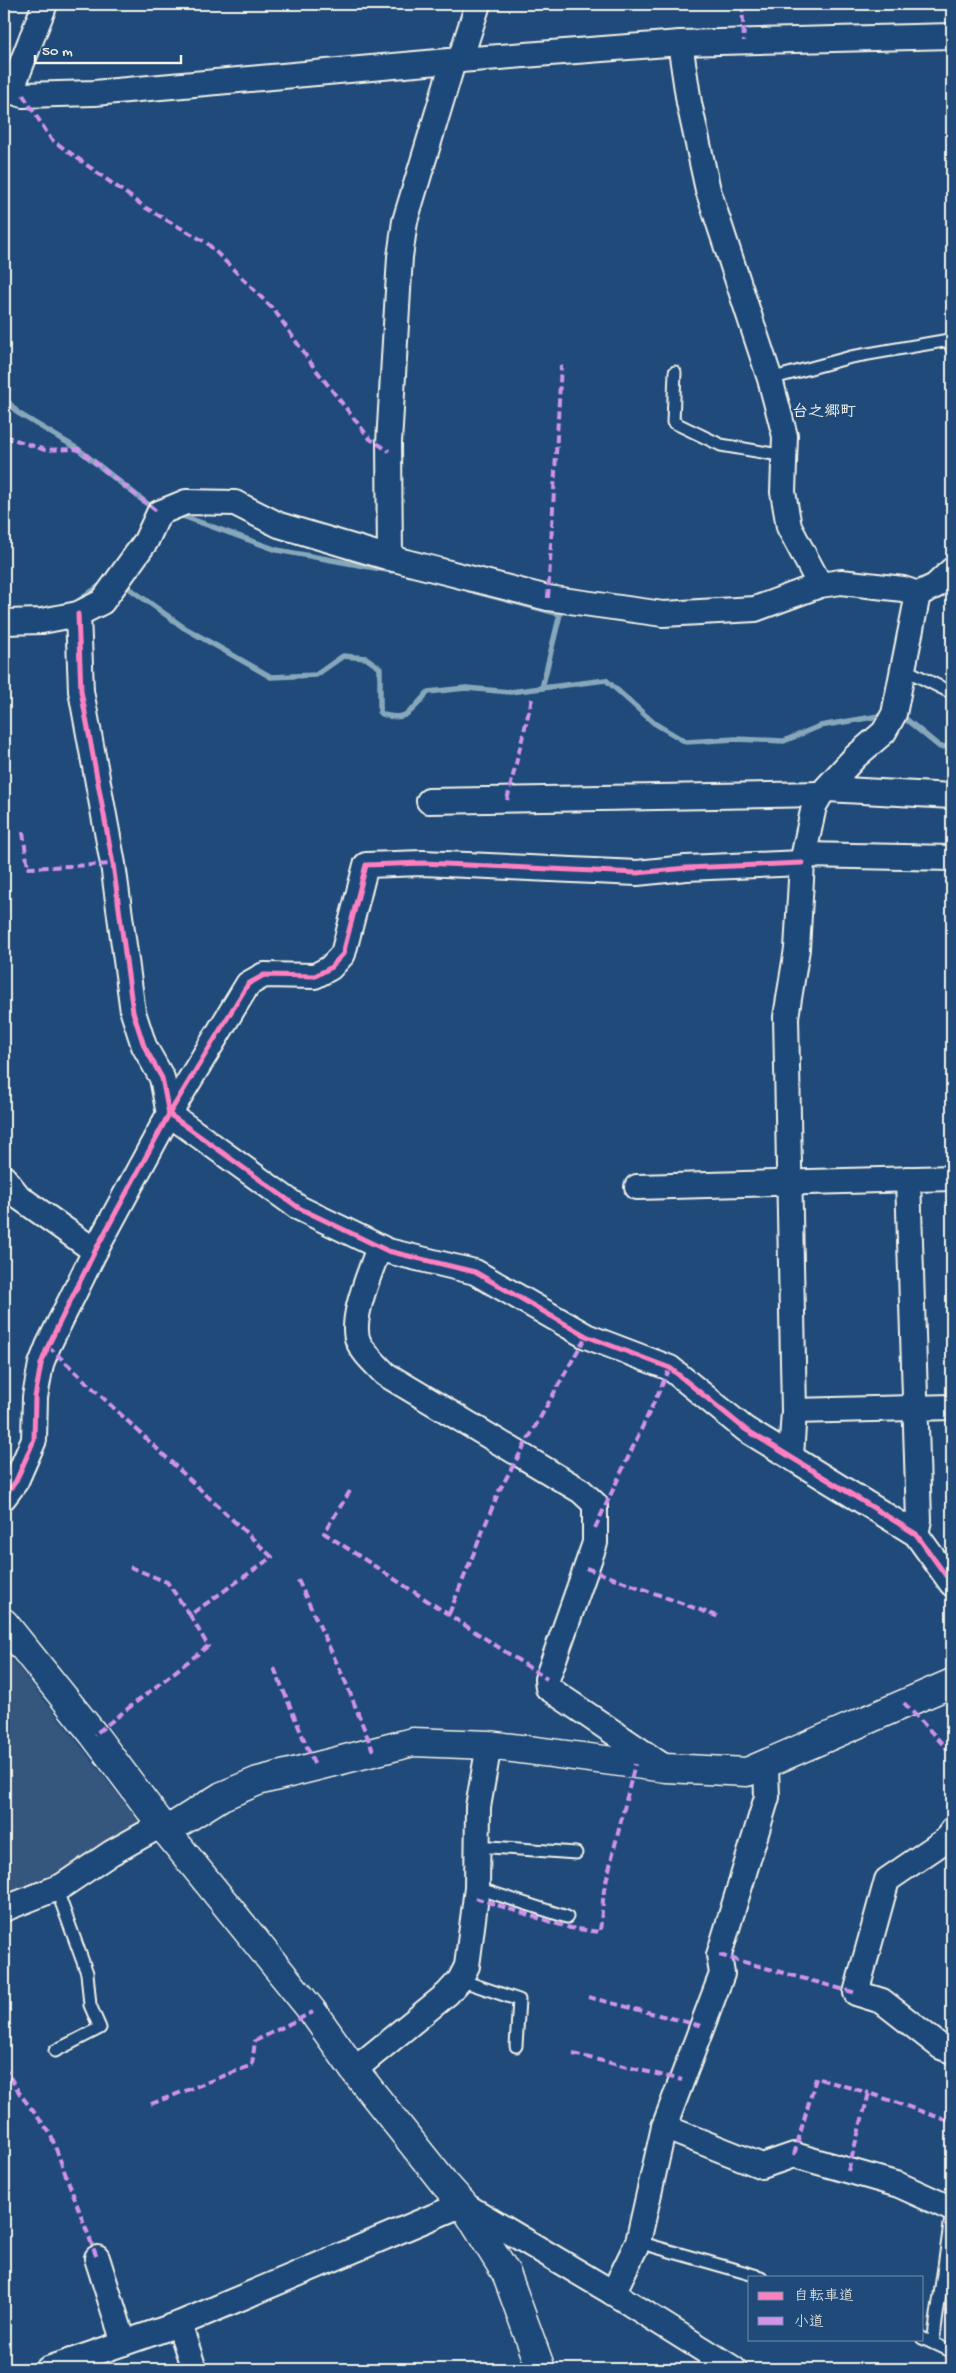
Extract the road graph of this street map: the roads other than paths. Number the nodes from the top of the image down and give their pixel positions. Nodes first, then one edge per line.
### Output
1 (45, 4) edge
2 (478, 4) edge
3 (952, 36) edge
4 (680, 43) junction
5 (456, 61) junction
6 (7, 90) edge
7 (952, 349) edge
8 (675, 372) dead end
9 (770, 379) junction
10 (785, 456) junction
11 (390, 558) junction
12 (952, 570) edge
13 (820, 585) junction
14 (918, 594) junction
15 (78, 614) junction
16 (4, 622) edge
17 (904, 669) junction
18 (952, 693) edge
19 (824, 791) junction
20 (952, 796) edge
21 (429, 801) dead end
22 (952, 858) edge
23 (803, 859) junction
24 (169, 1114) junction
25 (4, 1178) edge
26 (952, 1178) edge
27 (908, 1179) junction
28 (789, 1181) junction
29 (637, 1187) dead end
30 (379, 1247) junction
31 (95, 1251) junction
32 (952, 1406) edge
33 (916, 1408) junction
34 (794, 1411) junction
35 (791, 1456) junction
36 (4, 1497) edge
37 (916, 1534) junction
38 (952, 1584) edge
39 (4, 1623) edge
40 (952, 1682) edge
41 (489, 1745) junction
42 (766, 1766) junction
43 (666, 1768) junction
44 (163, 1828) junction
45 (952, 1830) edge
46 (476, 1846) junction
47 (576, 1853) dead end
48 (56, 1888) junction
49 (477, 1888) junction
50 (4, 1909) edge
51 (567, 1917) dead end
52 (460, 1980) junction
53 (516, 2046) dead end
54 (55, 2051) dead end
55 (952, 2051) edge
56 (354, 2070) junction
57 (664, 2127) junction
58 (463, 2204) junction
59 (952, 2210) edge
60 (638, 2242) junction
61 (96, 2258) dead end
62 (757, 2276) edge
63 (613, 2293) junction
64 (179, 2324) junction
65 (924, 2339) edge
66 (124, 2343) junction
67 (934, 2343) junction
68 (952, 2352) edge
69 (48, 2369) edge
70 (194, 2369) edge
71 (541, 2369) edge
72 (734, 2369) edge

1 - 6 street
2 - 5 street
3 - 4 street
4 - 5 street
4 - 9 street
5 - 6 street
5 - 11 street
7 - 9 lane
8 - 10 lane
9 - 10 street
10 - 13 street
11 - 13 street
11 - 15 street
12 - 14 street
13 - 14 street
14 - 17 street
15 - 16 street
15 - 24 street
17 - 18 lane
17 - 19 street
19 - 20 street
19 - 21 street
19 - 23 street
22 - 23 street
23 - 24 street
23 - 28 street
24 - 30 street
24 - 31 street
25 - 31 street
26 - 27 street
27 - 28 street
27 - 33 street
28 - 29 street
28 - 34 street
30 - 35 street
30 - 43 street
31 - 36 street
32 - 33 street
33 - 34 street
33 - 37 street
34 - 35 street
35 - 37 street
37 - 38 street
39 - 44 street
40 - 42 street
41 - 43 street
41 - 44 street
41 - 46 street
42 - 43 street
42 - 57 street
44 - 48 street
44 - 56 street
45 - 55 street
46 - 47 lane
46 - 49 street
48 - 50 street
48 - 54 lane
49 - 51 lane
49 - 52 street
52 - 53 lane
52 - 56 street
56 - 58 street
57 - 59 street
57 - 60 street
58 - 63 street
58 - 64 street
58 - 71 street
59 - 67 lane
60 - 62 lane
60 - 63 street
61 - 66 street
63 - 72 street
64 - 66 street
64 - 70 street
65 - 67 lane
66 - 69 street
67 - 68 lane

